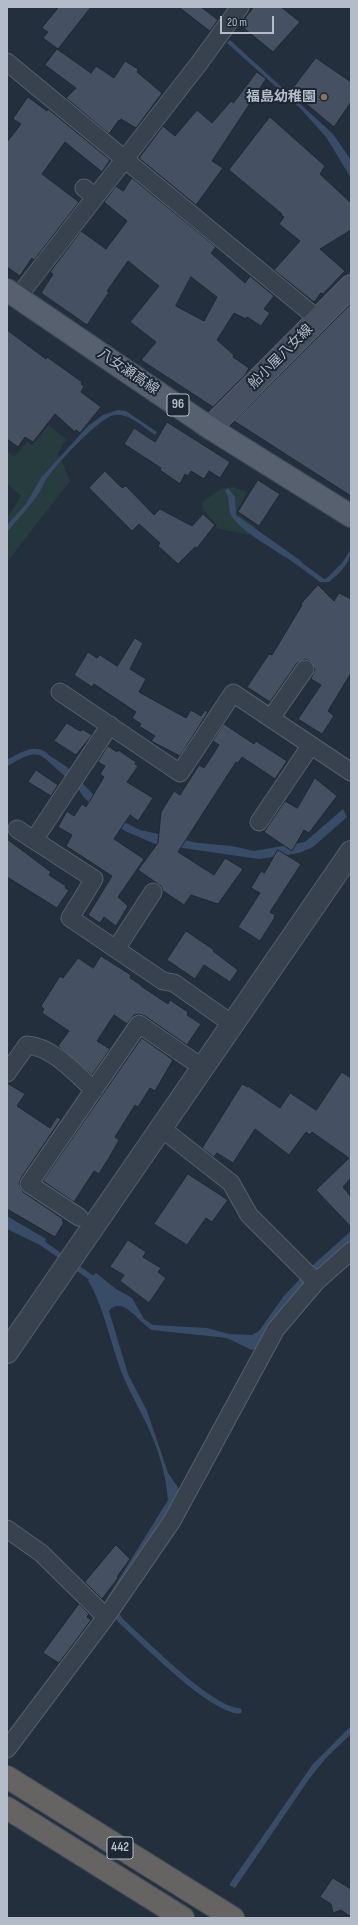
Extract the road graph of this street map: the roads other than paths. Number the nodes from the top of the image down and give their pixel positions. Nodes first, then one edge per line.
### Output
1 (240, 7) edge
2 (7, 62) edge
3 (124, 160) junction
4 (351, 286) edge
5 (12, 294) edge
6 (318, 319) junction
7 (210, 428) junction
8 (351, 516) edge
9 (305, 669) dead end
10 (60, 692) dead end
11 (271, 718) junction
12 (110, 726) junction
13 (311, 745) junction
14 (351, 772) edge
15 (259, 822) dead end
16 (17, 829) dead end
17 (34, 840) junction
18 (351, 852) edge
19 (153, 892) dead end
20 (116, 949) junction
21 (232, 1024) junction
22 (203, 1068) junction
23 (7, 1073) edge
24 (94, 1090) junction
25 (161, 1128) junction
26 (78, 1217) dead end
27 (351, 1251) edge
28 (316, 1282) junction
29 (7, 1352) edge
30 (7, 1529) edge
31 (106, 1617) junction
32 (7, 1749) edge
33 (7, 1777) edge
34 (7, 1808) edge
35 (183, 1918) edge
36 (233, 1918) edge

1 - 3 street
2 - 3 street
3 - 5 street
3 - 6 street
4 - 6 main road, 船小屋八女線
5 - 7 main road, 八女瀬高線 / 96
6 - 7 main road, 船小屋八女線
7 - 8 main road, 八女瀬高線 / 96
9 - 11 street
10 - 12 street
11 - 12 street
11 - 13 street
12 - 17 street
13 - 14 street
13 - 15 street
16 - 17 street
17 - 20 street
18 - 21 street
19 - 20 street
20 - 21 street
21 - 22 street
22 - 24 street
22 - 25 street
23 - 24 street
24 - 26 street
25 - 28 street
25 - 29 street
27 - 28 street
28 - 31 street
30 - 31 street
31 - 32 street
33 - 36 highway, 442
34 - 35 highway, 442

